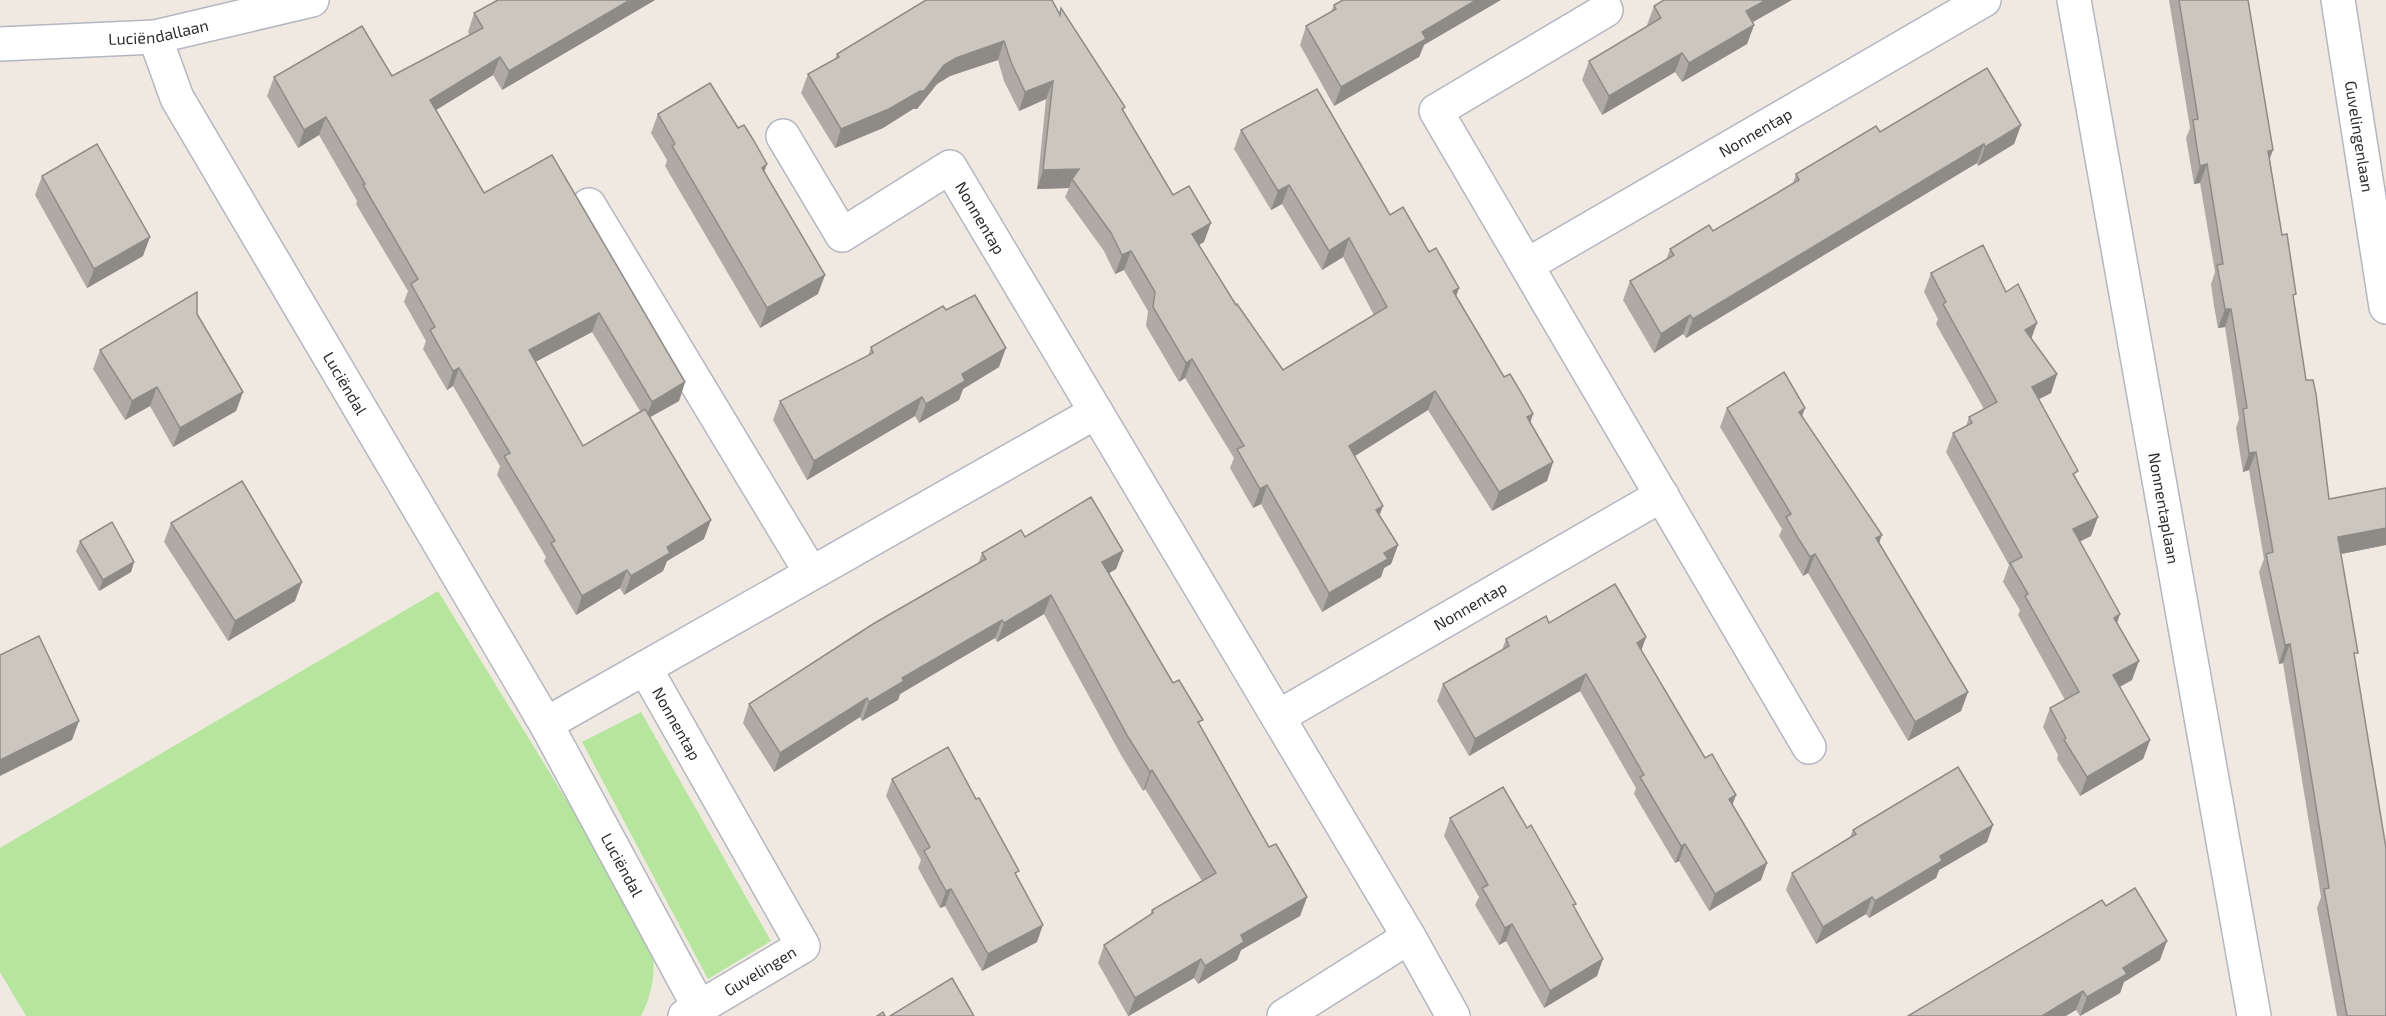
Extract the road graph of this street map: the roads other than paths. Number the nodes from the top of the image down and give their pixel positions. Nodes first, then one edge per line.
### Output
1 (312, 0) edge
2 (1984, 0) edge
3 (2074, 0) edge
4 (2338, 0) edge
5 (1606, 10) dead end
6 (155, 37) junction
7 (0, 44) edge
8 (783, 136) dead end
9 (589, 205) dead end
10 (1527, 265) junction
11 (2386, 307) edge
12 (1096, 412) junction
13 (1662, 495) junction
14 (811, 573) junction
15 (645, 668) junction
16 (1278, 717) junction
17 (546, 724) junction
18 (1809, 747) dead end
19 (1409, 937) junction
20 (803, 946) joint
21 (692, 1012) edge
22 (2249, 1013) edge
23 (1284, 1016) edge
24 (1454, 1016) edge

1 - 6 street, Luciëndallaan
2 - 10 street, Nonnentap
3 - 22 street, Nonnentaplaan
4 - 11 street, Guvelingenlaan
5 - 10 street
6 - 7 street, Luciëndallaan
6 - 17 street, Luciëndal
8 - 12 street, Nonnentap
9 - 14 street
10 - 13 street
12 - 14 street, Nonnentap
12 - 16 street, Nonnentap
13 - 16 street, Nonnentap
13 - 18 street
14 - 15 street, Nonnentap
15 - 17 street
15 - 20 street, Nonnentap
16 - 19 street, Nonnentap
17 - 21 street, Luciëndal
19 - 23 street
19 - 24 street, Nonnentap
20 - 21 street, Guvelingen

